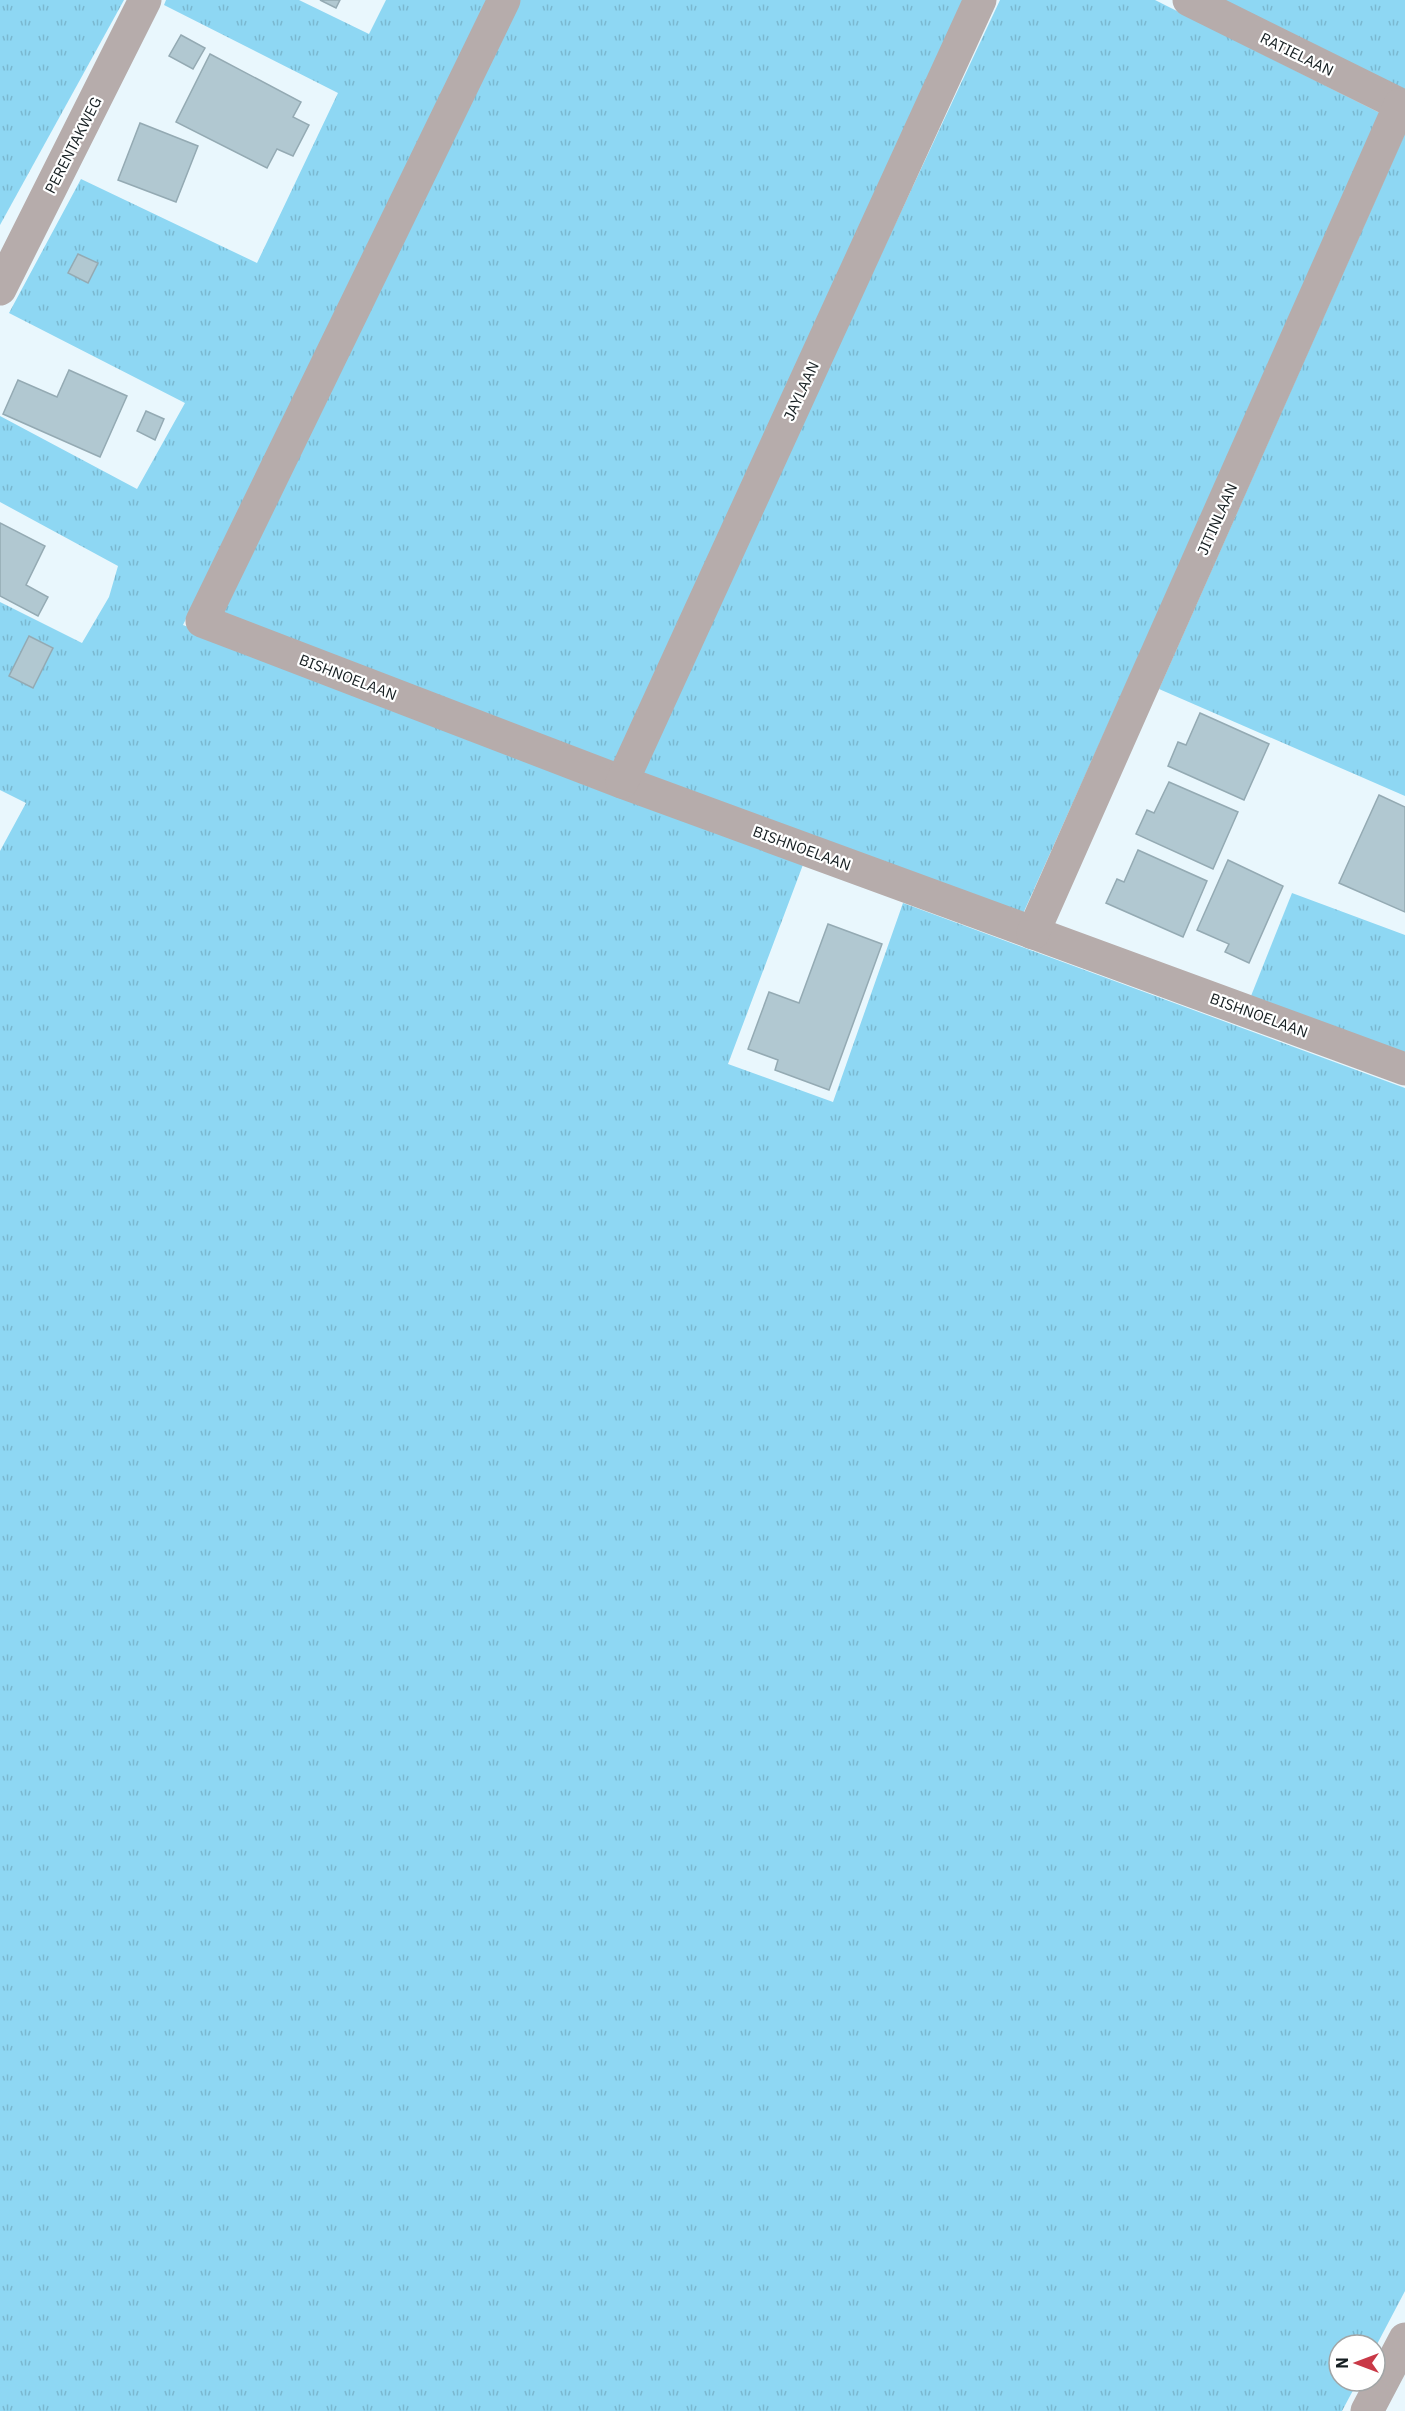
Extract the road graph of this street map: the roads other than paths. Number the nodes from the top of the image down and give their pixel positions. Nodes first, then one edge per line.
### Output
1 (145, 0) edge
2 (504, 0) edge
3 (980, 0) edge
4 (1189, 0) edge
5 (1402, 106) edge
6 (0, 290) edge
7 (622, 782) junction
8 (1033, 933) junction
9 (1405, 1069) edge
10 (1405, 2339) edge
11 (1367, 2411) edge

1 - 6 street, PERENTAKWEG
2 - 7 street, BISHNOELAAN
3 - 7 street, JAYLAAN
4 - 5 street, RATIELAAN
5 - 8 street, JITINLAAN
7 - 8 street, BISHNOELAAN
8 - 9 street, BISHNOELAAN
10 - 11 street

